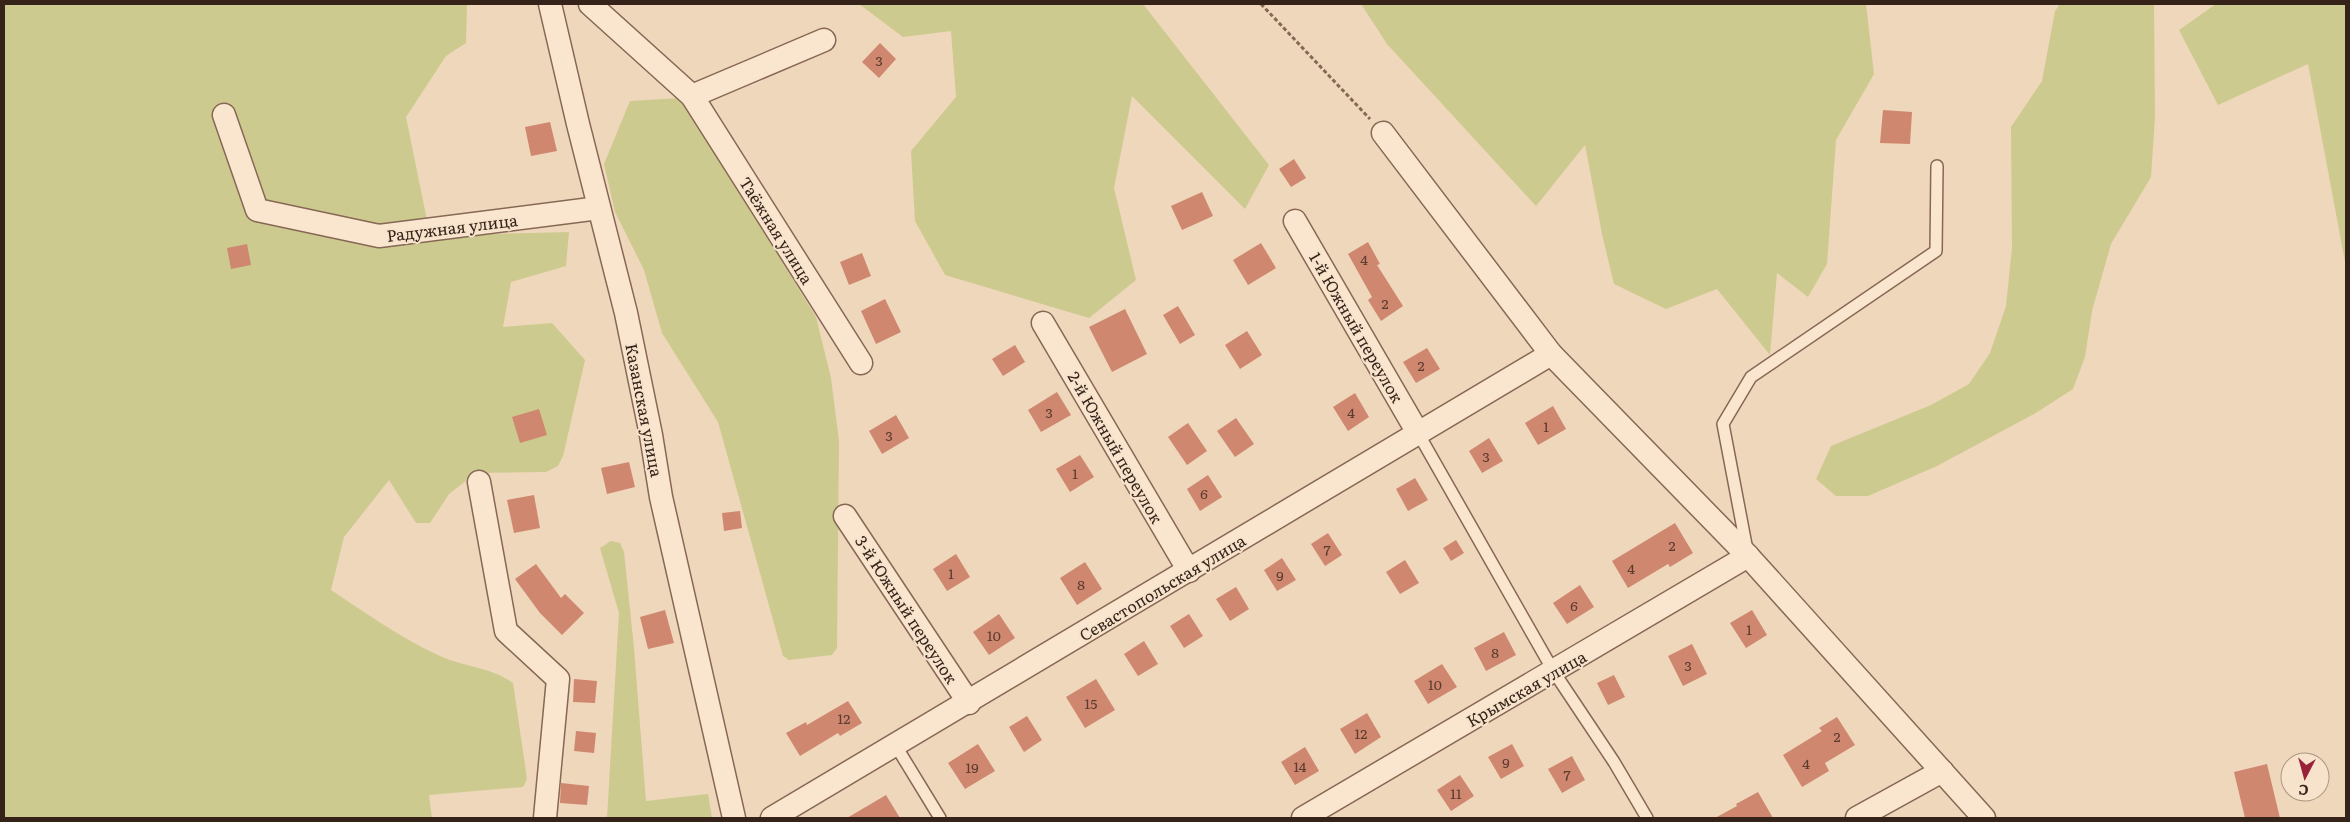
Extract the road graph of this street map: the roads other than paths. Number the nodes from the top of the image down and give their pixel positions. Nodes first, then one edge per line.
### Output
1 (550, 4) edge
2 (590, 4) edge
3 (824, 40) dead end
4 (692, 96) junction
5 (224, 115) dead end
6 (1383, 133) road end
7 (1937, 166) dead end
8 (599, 208) junction
9 (1295, 222) dead end
10 (1043, 323) dead end
11 (1551, 354) junction
12 (861, 363) dead end
13 (1418, 433) junction
14 (479, 482) dead end
15 (845, 516) dead end
16 (1748, 556) junction
17 (1189, 571) junction
18 (1554, 672) junction
19 (969, 703) junction
20 (896, 746) junction
21 (1942, 771) junction
22 (545, 818) edge
23 (734, 818) edge
24 (772, 818) edge
25 (940, 818) edge
26 (1303, 818) edge
27 (1647, 818) edge
28 (1857, 818) edge
29 (1984, 818) edge

1 - 8 street, Казанская улица
2 - 4 street, Таёжная улица
3 - 4 street
4 - 12 street, Таёжная улица
5 - 8 street, Радужная улица
6 - 11 street
7 - 16 lane
8 - 23 street, Казанская улица
9 - 13 street, 1-й Южный переулок
10 - 17 street, 2-й Южный переулок
11 - 13 street, Севастопольская улица
11 - 16 street
13 - 17 street, Севастопольская улица
13 - 18 lane
14 - 22 street
15 - 19 street, 3-й Южный переулок
16 - 18 street, Крымская улица
16 - 21 street
17 - 19 street, Севастопольская улица
18 - 26 street, Крымская улица
18 - 27 lane
19 - 20 street, Севастопольская улица
20 - 24 street, Севастопольская улица
20 - 25 lane
21 - 28 street
21 - 29 street

